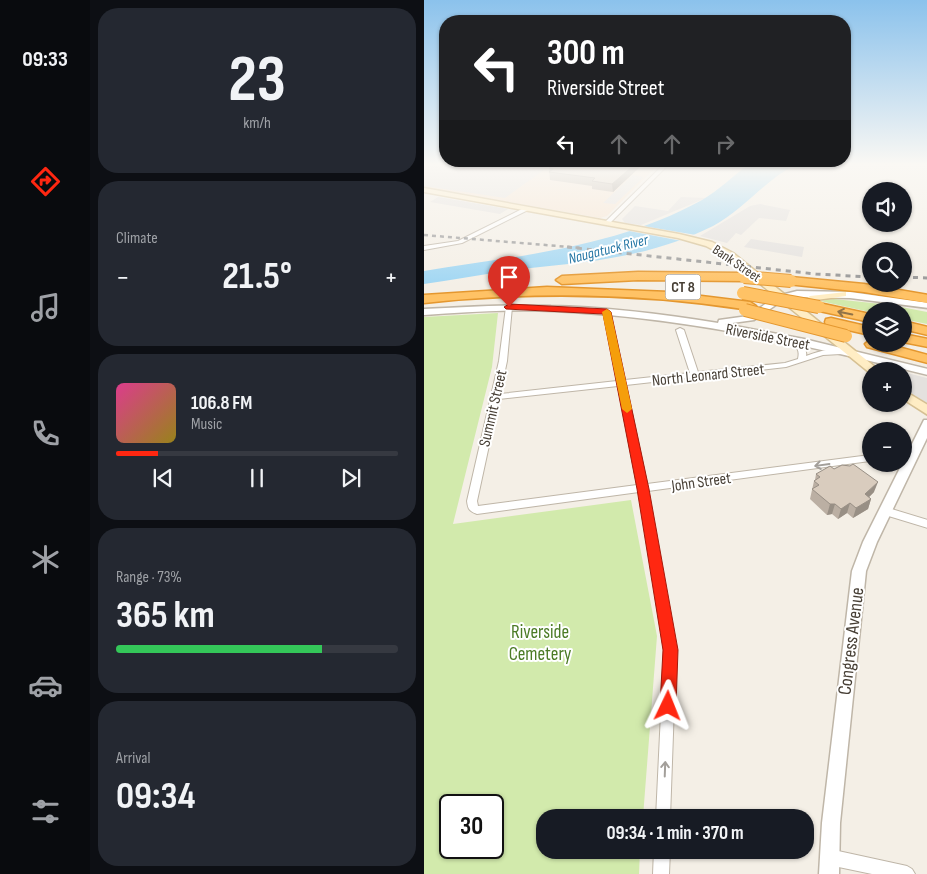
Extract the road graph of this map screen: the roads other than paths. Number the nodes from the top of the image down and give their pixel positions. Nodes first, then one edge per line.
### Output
1 (509, 206) edge
2 (625, 206) edge
3 (526, 209) junction
4 (607, 223) junction
5 (424, 248) edge
6 (757, 276) junction
7 (744, 277) joint
8 (791, 281) joint
9 (623, 284) joint
10 (496, 290) junction
11 (475, 294) joint
12 (660, 294) joint
13 (842, 294) junction
14 (783, 297) junction
15 (424, 298) edge
16 (927, 299) edge
17 (927, 306) edge
18 (509, 307) junction
19 (748, 308) junction
20 (766, 310) junction
21 (424, 312) edge
22 (607, 312) junction
23 (804, 315) junction
24 (862, 316) edge
25 (682, 325) junction
26 (912, 327) edge
27 (862, 329) edge
28 (927, 331) edge
29 (787, 339) junction
30 (912, 340) edge
31 (862, 341) edge
32 (927, 343) edge
33 (901, 352) edge
34 (846, 353) junction
35 (927, 359) edge
36 (801, 361) junction
37 (862, 363) edge
38 (927, 372) edge
39 (695, 375) junction
40 (622, 383) junction
41 (495, 398) junction
42 (912, 400) edge
43 (927, 411) edge
44 (927, 423) edge
45 (912, 446) edge
46 (862, 459) edge
47 (900, 472) edge
48 (643, 489) junction
49 (474, 508) joint
50 (884, 511) junction
51 (927, 524) edge
52 (663, 809) edge
53 (829, 857) junction
54 (662, 859) edge
55 (661, 874) edge
56 (829, 874) edge
57 (906, 874) edge

1 - 3 main road, Bank Street
2 - 4 street
3 - 4 main road, Bank Street
3 - 5 street
4 - 6 main road, Bank Street
6 - 14 main road, Bank Street
6 - 20 main road
7 - 8 highway, bridge
7 - 10 highway
8 - 16 highway
9 - 10 highway, CT 8
24 -> 9 highway, CT 8, bridge
10 - 15 highway, CT 8
11 - 12 highway, CT 8
11 - 15 highway, CT 8
12 - 19 highway
13 - 14 street
13 - 17 street
13 - 23 main road
14 - 20 street, Riverside Street
14 - 23 main road, Bank Street
18 - 21 street, Riverside Street
18 - 22 street, Riverside Street
18 - 41 street, Summit Street
19 - 27 highway
19 - 31 highway, bridge
20 - 25 street, Riverside Street
22 - 25 street, Riverside Street
22 - 40 street
23 - 34 main road, Bank Street
25 - 29 street, Riverside Street
25 - 39 street
26 - 28 highway
29 - 34 street, Riverside Street
29 - 36 street
30 - 32 highway
33 - 35 highway
34 - 36 street, North Leonard Street
34 - 37 main road, Bank Street
34 - 38 street, Riverside Street
36 - 39 street, North Leonard Street
39 - 40 street, North Leonard Street
40 - 41 street, North Leonard Street
40 - 48 street
41 - 49 street, Summit Street
42 - 43 main road
44 - 45 street, Congress Avenue
46 -> 48 street, John Street
47 - 50 street, Congress Avenue
48 - 49 street, John Street
52 -> 48 street
50 - 51 street
50 - 53 street, Congress Avenue
53 - 56 street, Congress Avenue
53 - 57 street
54 - 55 street

